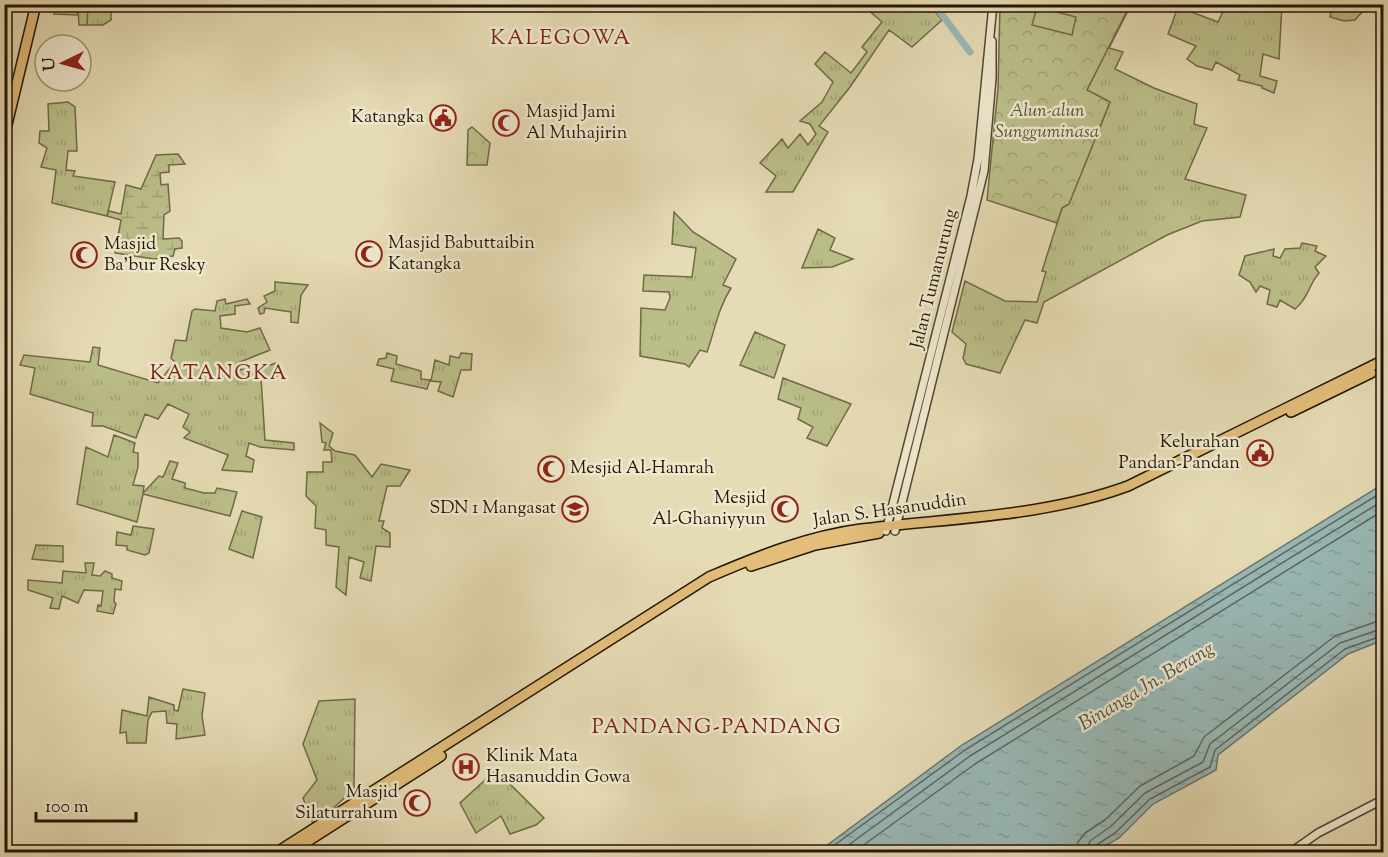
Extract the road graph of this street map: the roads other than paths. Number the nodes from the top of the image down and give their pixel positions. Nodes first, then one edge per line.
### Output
1 (36, 4) edge
2 (993, 4) edge
3 (6, 126) edge
4 (4, 136) edge
5 (1383, 360) edge
6 (1383, 367) edge
7 (891, 528) junction
8 (405, 776) junction
9 (1383, 799) edge
10 (277, 852) edge
11 (291, 852) edge
12 (1291, 852) edge

1 - 3 main road
2 - 7 street, Jalan Tumanurung
3 - 4 main road
5 - 7 main road, Jalan S. Hasanuddin
6 - 7 main road, Jalan S. Hasanuddin
7 - 8 main road, Jalan S. Hasanuddin
8 - 10 main road, Jalan S. Hasanuddin
8 - 11 main road, Jalan S. Hasanuddin
9 - 12 street

